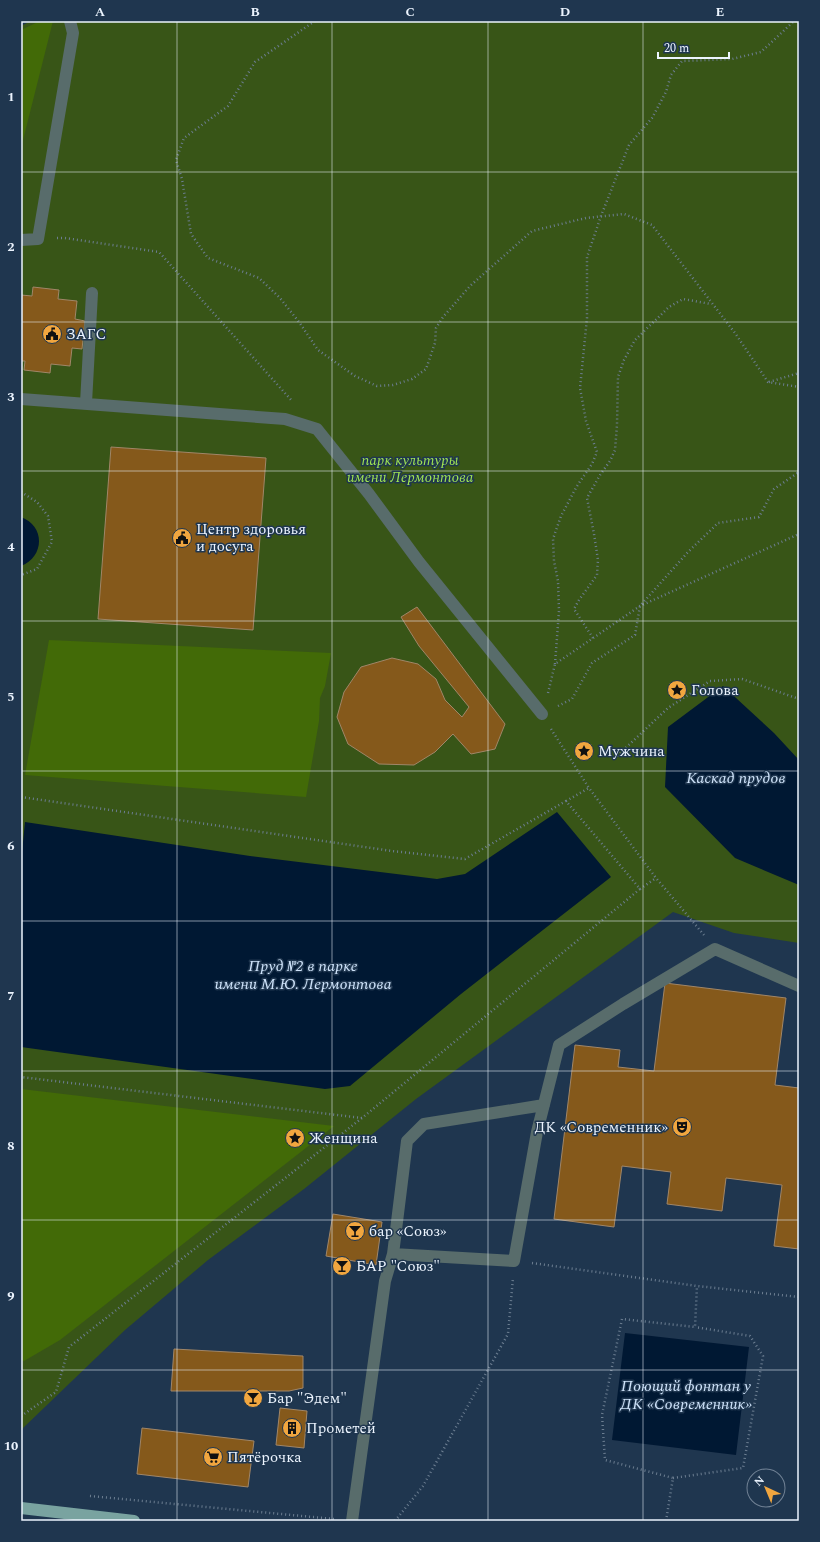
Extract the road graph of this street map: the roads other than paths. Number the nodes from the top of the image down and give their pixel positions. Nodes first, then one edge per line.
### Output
1 (70, 21) edge
2 (21, 240) edge
3 (92, 293) dead end
4 (21, 399) edge
5 (86, 403) junction
6 (542, 714) road end
7 (799, 986) edge
8 (544, 1105) junction
9 (393, 1254) junction
10 (21, 1508) edge
11 (54, 1516) edge
12 (134, 1521) edge
13 (352, 1521) edge

1 - 2 lane
3 - 5 lane
4 - 5 lane
5 - 6 lane
7 - 8 lane
8 - 9 lane
8 - 9 lane
9 - 13 lane
10 - 11 main road
11 - 12 main road

